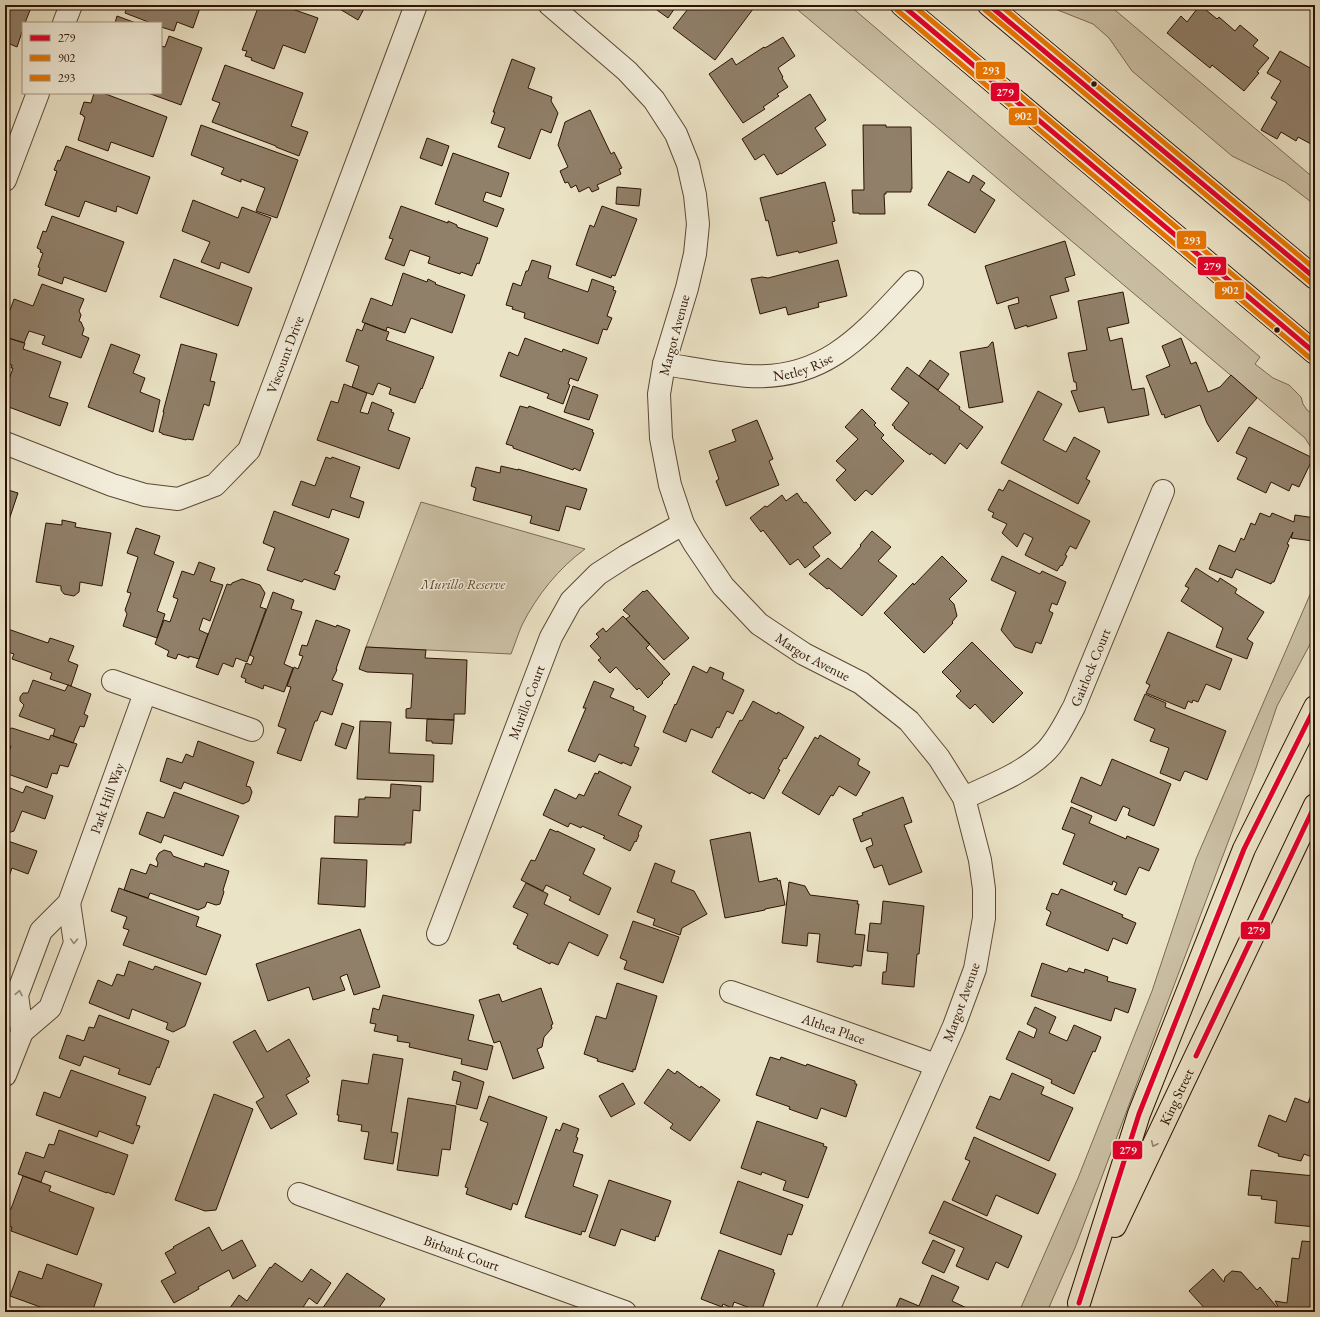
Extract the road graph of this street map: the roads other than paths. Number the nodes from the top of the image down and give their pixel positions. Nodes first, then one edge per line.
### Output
1 (71, 5) edge
2 (416, 5) edge
3 (902, 5) edge
4 (989, 5) edge
5 (559, 8) edge
6 (64, 22) edge
7 (38, 94) edge
8 (5, 180) edge
9 (1315, 278) edge
10 (912, 282) dead end
11 (1315, 353) edge
12 (664, 364) junction
13 (5, 443) edge
14 (1163, 491) dead end
15 (683, 524) junction
16 (113, 681) dead end
17 (145, 693) junction
18 (1315, 707) edge
19 (252, 730) dead end
20 (964, 798) junction
21 (1315, 805) edge
22 (69, 903) junction
23 (438, 934) dead end
24 (731, 992) dead end
25 (22, 1032) junction
26 (936, 1065) junction
27 (5, 1075) edge
28 (299, 1194) dead end
29 (1077, 1307) edge
30 (626, 1312) edge
31 (827, 1312) edge

1 - 6 street
2 - 13 street, Viscount Drive
3 - 11 main road
4 - 9 main road
5 - 12 street, Margot Avenue
7 - 8 street
10 - 12 street, Netley Rise
12 - 15 street, Margot Avenue
14 - 20 street, Gairlock Court
15 - 20 street, Margot Avenue
15 - 23 street, Murillo Court
16 - 17 street
17 - 19 street
17 - 22 street, Park Hill Way
18 - 29 main road, King Street
20 - 26 street, Margot Avenue
21 -> 29 main road, King Street
25 -> 22 street, Park Hill Way
22 -> 25 street, Park Hill Way
24 - 26 street, Althea Place
25 - 27 street, Park Hill Way
26 - 31 street, Margot Avenue
28 - 30 street, Birbank Court

